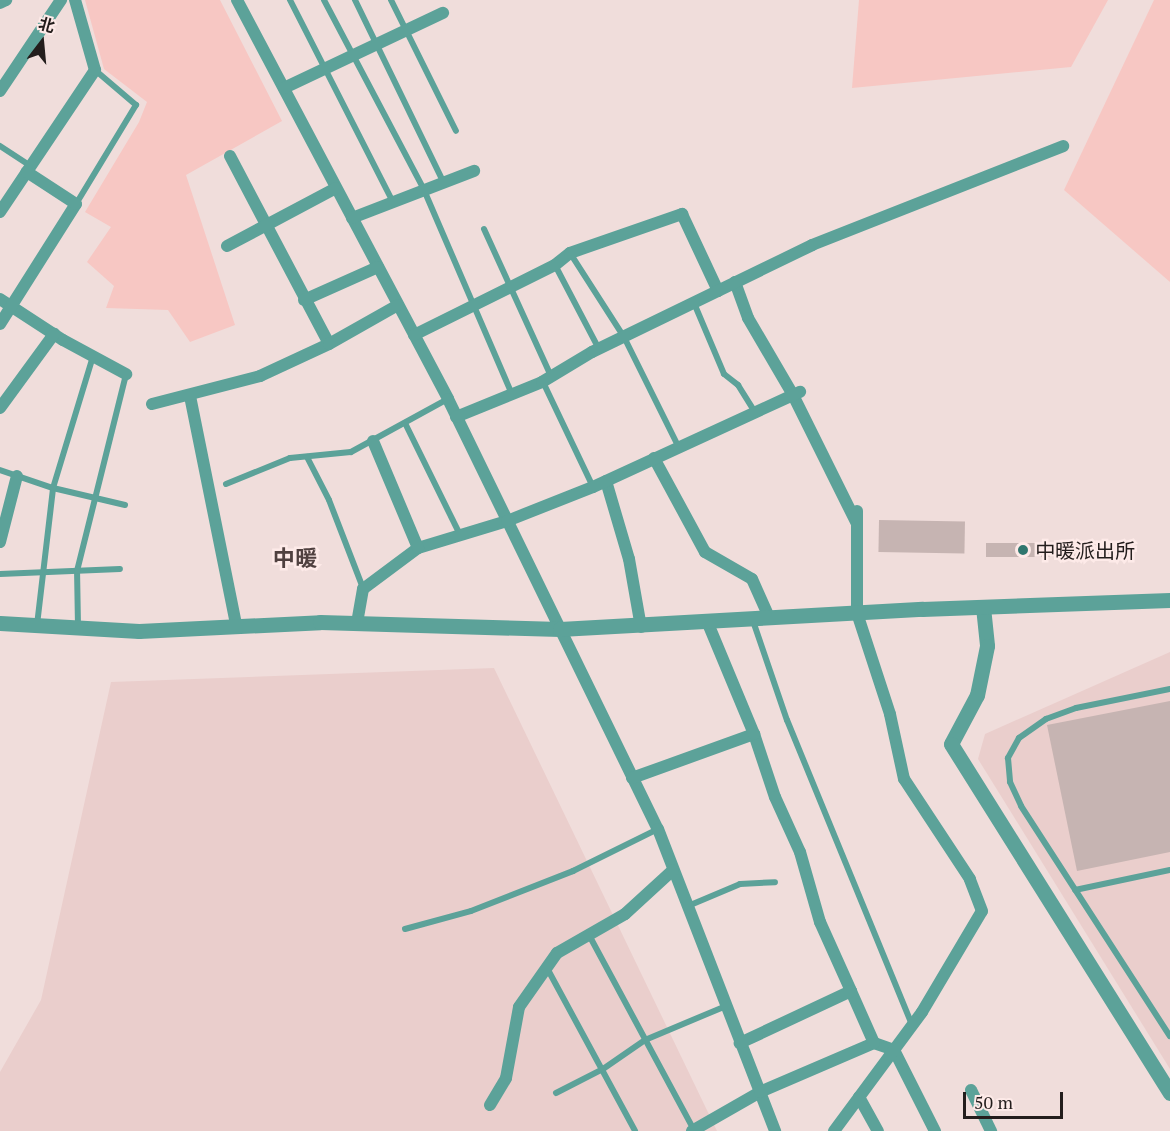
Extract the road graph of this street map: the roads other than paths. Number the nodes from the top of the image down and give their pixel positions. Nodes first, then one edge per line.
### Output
1 (6, 0) edge
2 (61, 0) edge
3 (75, 0) edge
4 (237, 0) edge
5 (290, 0) edge
6 (324, 0) edge
7 (355, 0) edge
8 (391, 0) edge
9 (0, 3) edge
10 (443, 13) dead end
11 (406, 30) junction
12 (377, 44) junction
13 (353, 56) junction
14 (325, 69) junction
15 (94, 70) junction
16 (284, 88) junction
17 (0, 91) edge
18 (456, 131) dead end
19 (0, 146) edge
20 (1063, 146) dead end
21 (230, 156) dead end
22 (29, 169) junction
23 (474, 171) dead end
24 (444, 183) junction
25 (336, 188) junction
26 (424, 190) junction
27 (393, 202) junction
28 (76, 204) junction
29 (0, 212) edge
30 (352, 218) junction
31 (266, 226) junction
32 (484, 229) dead end
33 (227, 246) dead end
34 (570, 253) junction
35 (555, 265) junction
36 (378, 267) junction
37 (735, 282) junction
38 (509, 288) junction
39 (718, 291) junction
40 (0, 299) edge
41 (304, 300) junction
42 (694, 303) junction
43 (398, 305) junction
44 (473, 305) junction
45 (13, 307) junction
46 (0, 324) edge
47 (54, 334) junction
48 (414, 335) junction
49 (624, 337) junction
50 (329, 344) junction
51 (599, 349) junction
52 (93, 356) junction
53 (126, 375) joint
54 (547, 379) junction
55 (512, 394) junction
56 (796, 394) junction
57 (190, 396) junction
58 (448, 399) junction
59 (152, 404) dead end
60 (0, 408) edge
61 (755, 412) junction
62 (456, 417) junction
63 (405, 423) junction
64 (373, 441) junction
65 (678, 446) junction
66 (307, 457) junction
67 (654, 458) junction
68 (0, 470) edge
69 (17, 476) junction
70 (606, 481) junction
71 (226, 484) dead end
72 (593, 487) junction
73 (53, 488) junction
74 (95, 498) junction
75 (125, 505) dead end
76 (857, 511) dead end
77 (507, 521) junction
78 (857, 524) junction
79 (460, 536) junction
80 (0, 542) edge
81 (418, 548) junction
82 (120, 569) dead end
83 (76, 571) junction
84 (40, 572) junction
85 (0, 574) edge
86 (363, 589) junction
87 (1170, 600) edge
88 (983, 607) junction
89 (857, 613) junction
90 (769, 617) junction
91 (752, 618) junction
92 (707, 621) junction
93 (0, 623) edge
94 (357, 623) junction
95 (37, 625) junction
96 (236, 625) junction
97 (79, 627) junction
98 (641, 627) junction
99 (560, 629) junction
100 (1170, 689) edge
101 (754, 734) junction
102 (632, 778) junction
103 (658, 829) junction
104 (673, 870) junction
105 (1170, 870) edge
106 (775, 882) dead end
107 (1075, 890) junction
108 (687, 906) junction
109 (405, 929) dead end
110 (589, 935) junction
111 (547, 968) junction
112 (851, 991) junction
113 (726, 1006) junction
114 (912, 1026) junction
115 (1170, 1036) edge
116 (645, 1040) junction
117 (740, 1043) junction
118 (874, 1043) junction
119 (894, 1050) junction
120 (603, 1069) junction
121 (971, 1090) dead end
122 (760, 1092) junction
123 (556, 1093) dead end
124 (1170, 1093) edge
125 (859, 1097) junction
126 (490, 1105) dead end
127 (635, 1131) edge
128 (693, 1131) edge
129 (775, 1131) edge
130 (834, 1131) edge
131 (878, 1131) edge
132 (935, 1131) edge
133 (991, 1131) edge

1 - 9 street
2 - 17 street
3 - 15 street
4 - 16 street
5 - 14 lane
6 - 13 lane
7 - 12 lane
8 - 11 lane
10 - 11 street
11 - 12 street
11 - 18 lane
12 - 13 street
12 - 24 lane
13 - 14 street
13 - 26 lane
14 - 16 street
14 - 27 lane
15 - 22 street
15 - 28 lane
16 - 25 street
19 - 22 lane
20 - 37 street
21 - 31 street
22 - 28 street
22 - 29 street
23 - 24 street
24 - 26 street
25 - 30 street
25 - 31 street
26 - 27 street
26 - 44 lane
27 - 30 street
28 - 45 street
30 - 36 street
31 - 33 street
31 - 41 street
32 - 38 lane
34 - 35 street
34 - 39 street
34 - 49 lane
35 - 38 street
35 - 51 lane
36 - 41 street
36 - 43 street
37 - 39 street
37 - 56 street
38 - 44 street
38 - 54 lane
39 - 42 street
40 - 45 street
41 - 50 street
42 - 49 street
42 - 61 lane
43 - 48 street
43 - 50 street
44 - 48 street
44 - 55 lane
45 - 46 street
45 - 47 street
47 - 52 street
47 - 60 street
48 - 58 street
49 - 51 street
49 - 65 lane
50 - 57 street
51 - 54 street
52 - 53 street
52 - 73 lane
53 - 74 lane
54 - 55 street
54 - 72 lane
55 - 62 street
56 - 61 street
56 - 78 street
57 - 59 street
57 - 96 street
58 - 62 street
58 - 63 lane
61 - 65 street
62 - 77 street
63 - 64 lane
63 - 79 lane
64 - 66 lane
64 - 81 street
65 - 67 street
66 - 71 lane
66 - 86 lane
67 - 70 street
67 - 90 street
68 - 69 lane
69 - 73 lane
69 - 80 street
70 - 72 street
70 - 98 street
72 - 77 street
73 - 74 lane
73 - 84 lane
74 - 75 lane
74 - 83 lane
76 - 78 street
77 - 79 street
77 - 99 street
78 - 89 street
79 - 81 street
81 - 86 street
82 - 83 lane
83 - 84 lane
83 - 97 lane
84 - 85 lane
84 - 95 lane
86 - 94 street
87 - 88 street
88 - 89 street
88 - 124 street
89 - 90 street
89 - 114 street
90 - 91 street
91 - 92 street
91 - 114 lane
92 - 98 street
92 - 101 street
93 - 95 street
94 - 96 street
94 - 99 street
95 - 97 street
96 - 97 street
98 - 99 street
99 - 102 street
100 - 107 lane
101 - 102 street
101 - 112 street
102 - 103 street
103 - 104 street
103 - 109 lane
104 - 108 street
104 - 110 street
105 - 107 lane
106 - 108 lane
107 - 115 lane
108 - 113 street
110 - 111 street
110 - 116 lane
111 - 120 lane
111 - 126 street
112 - 117 street
112 - 118 street
113 - 116 lane
113 - 117 street
114 - 119 street
116 - 120 lane
116 - 128 lane
117 - 122 street
118 - 119 street
118 - 122 street
119 - 125 street
119 - 132 street
120 - 123 lane
120 - 127 lane
121 - 133 street
122 - 128 street
122 - 129 street
125 - 130 street
125 - 131 street

